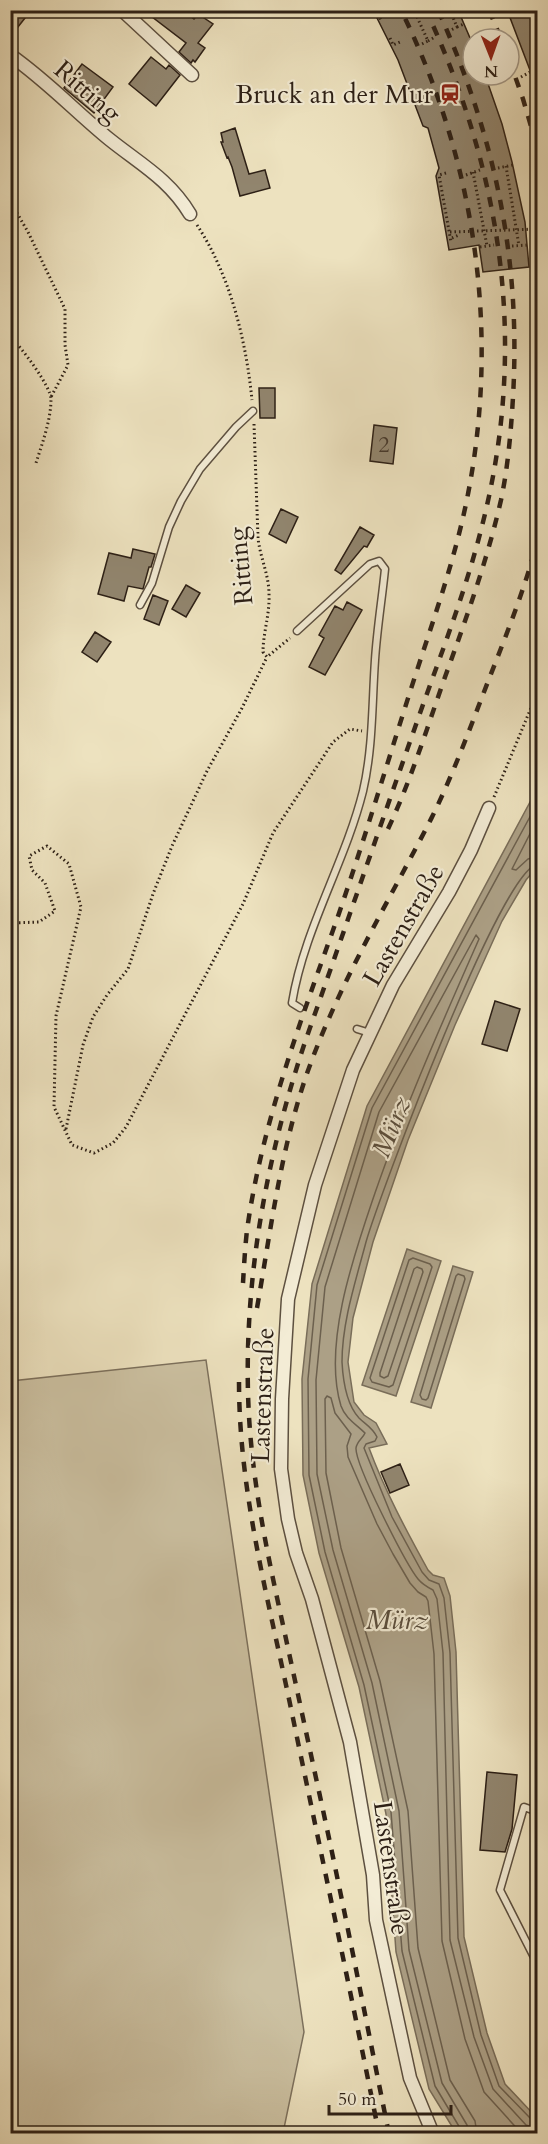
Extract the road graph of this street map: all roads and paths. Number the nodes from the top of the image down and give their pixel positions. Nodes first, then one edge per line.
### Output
1 (122, 10) edge
2 (376, 10) edge
3 (450, 10) edge
4 (500, 10) edge
5 (495, 12) dead end
6 (417, 17) dead end
7 (381, 20) dead end
8 (464, 24) dead end
9 (458, 27) junction
10 (451, 30) dead end
11 (390, 38) dead end
12 (435, 38) dead end
13 (428, 41) junction
14 (400, 42) dead end
15 (422, 44) dead end
16 (10, 55) edge
17 (530, 72) dead end
18 (192, 75) dead end
19 (521, 76) edge
20 (513, 165) dead end
21 (506, 166) junction
22 (498, 168) dead end
23 (480, 170) dead end
24 (473, 172) junction
25 (446, 173) dead end
26 (466, 174) dead end
27 (10, 201) edge
28 (190, 214) joint
29 (537, 229) edge
30 (517, 230) junction
31 (450, 231) junction
32 (485, 231) junction
33 (459, 235) dead end
34 (494, 245) dead end
35 (528, 245) dead end
36 (487, 246) junction
37 (512, 246) dead end
38 (519, 246) junction
39 (480, 247) dead end
40 (10, 337) edge
41 (51, 398) junction
42 (253, 411) junction
43 (36, 464) dead end
44 (140, 605) dead end
45 (297, 631) joint
46 (267, 657) junction
47 (537, 691) edge
48 (372, 732) junction
49 (489, 808) joint
50 (10, 922) edge
51 (300, 1008) dead end
52 (357, 1029) dead end
53 (370, 1033) junction
54 (66, 1131) junction
55 (537, 1812) edge
56 (537, 1965) edge
57 (433, 2133) edge

1 - 18 street
2 - 7 path
3 - 9 path
4 - 5 path
6 - 13 path
8 - 9 path
9 - 10 path
11 - 14 path
12 - 13 path
13 - 15 path
16 - 28 street, Ritting
17 - 19 path
20 - 21 path
21 - 22 path
21 - 30 path, bridge
23 - 24 path
24 - 26 path
24 - 32 path, bridge
25 - 31 path
27 - 41 path
28 - 42 path, Ritting
29 - 30 path, bridge
30 - 32 path, bridge
30 - 38 path
31 - 32 path, bridge
31 - 33 path
32 - 36 path
34 - 36 path
35 - 38 path
36 - 39 path
37 - 38 path
40 - 41 path
41 - 43 path
42 - 44 lane
42 - 46 path, Ritting
45 - 46 path
45 - 48 lane
46 - 54 path
47 - 49 path
48 - 51 lane
48 - 54 path
49 - 53 street, Lastenstraße
50 - 54 path
52 - 53 lane
53 - 57 street, Lastenstraße
55 - 56 lane

